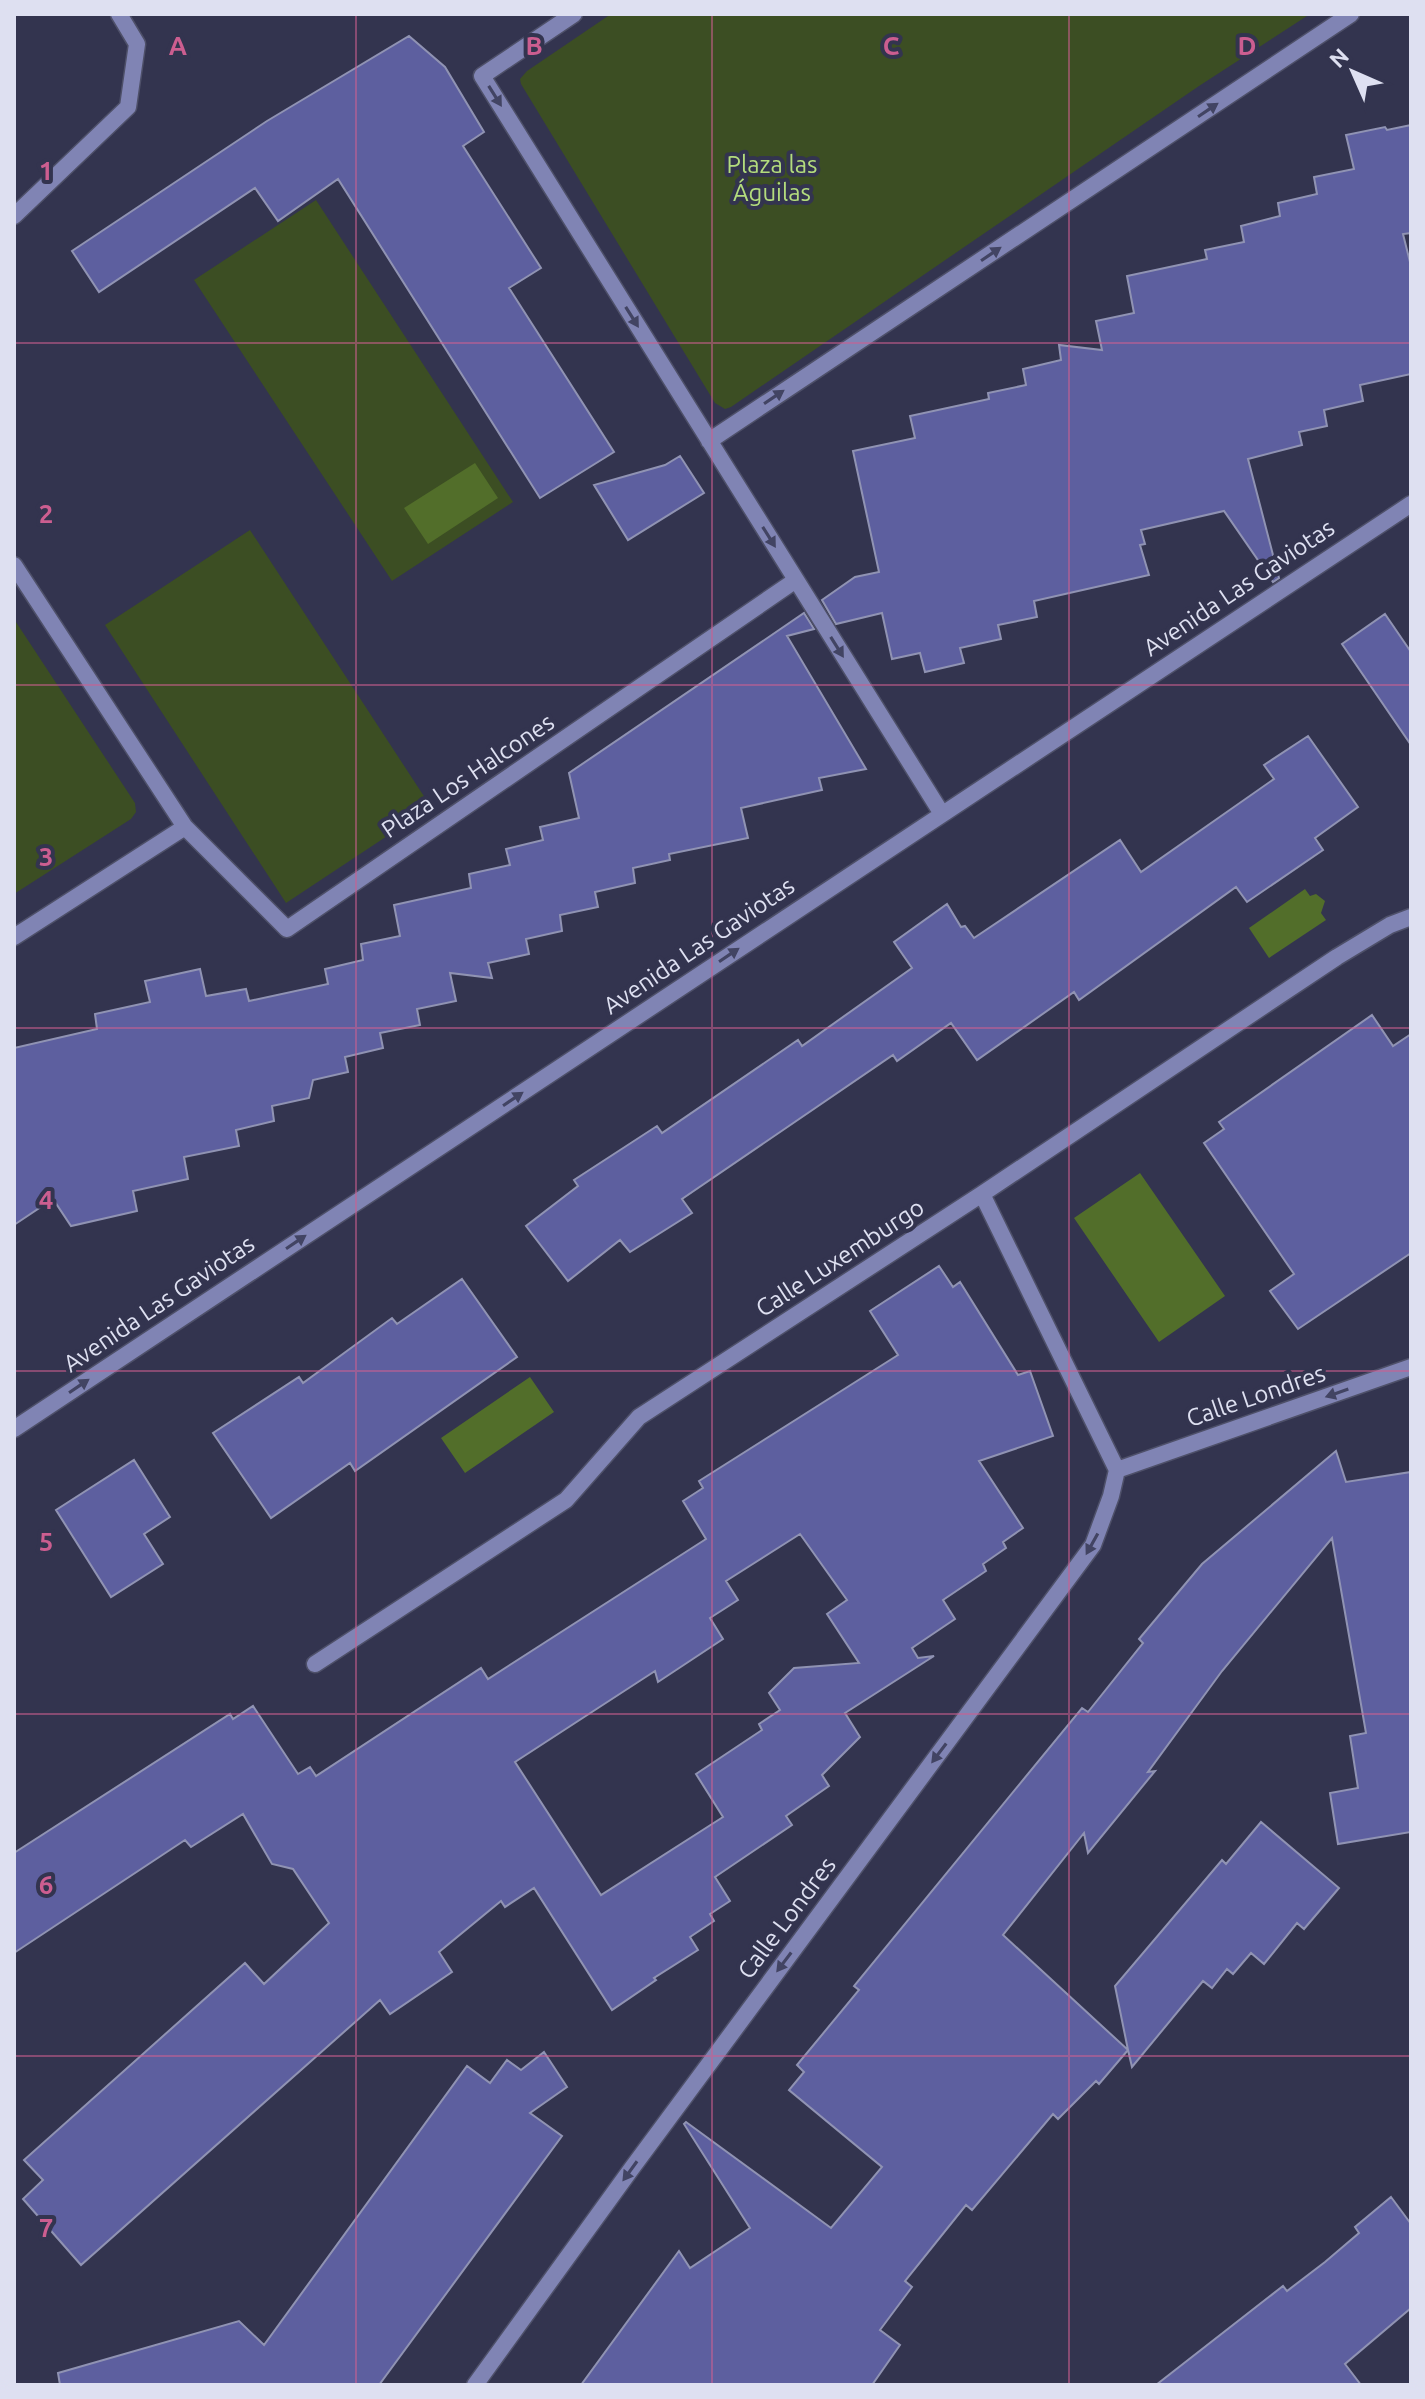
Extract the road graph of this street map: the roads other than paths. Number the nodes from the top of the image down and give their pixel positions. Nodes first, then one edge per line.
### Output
1 (119, 14) edge
2 (574, 14) edge
3 (1351, 14) edge
4 (14, 216) edge
5 (709, 441) junction
6 (1411, 504) edge
7 (14, 565) edge
8 (796, 580) junction
9 (942, 814) junction
10 (185, 827) junction
11 (1411, 917) edge
12 (14, 937) edge
13 (982, 1194) junction
14 (1411, 1367) edge
15 (14, 1429) edge
16 (1117, 1470) junction
17 (315, 1664) dead end
18 (475, 2385) edge

1 - 4 street
2 -> 5 street
5 -> 3 street
5 -> 8 street
6 - 9 street, Avenida Las Gaviotas
7 - 10 street, Plaza Los Halcones
8 -> 9 street
8 - 10 street, Plaza Los Halcones
15 -> 9 street, Avenida Las Gaviotas
10 - 12 street
11 - 13 street, Calle Luxemburgo
13 - 16 street
13 - 17 street, Calle Luxemburgo
14 -> 16 street, Calle Londres
16 -> 18 street, Calle Londres

